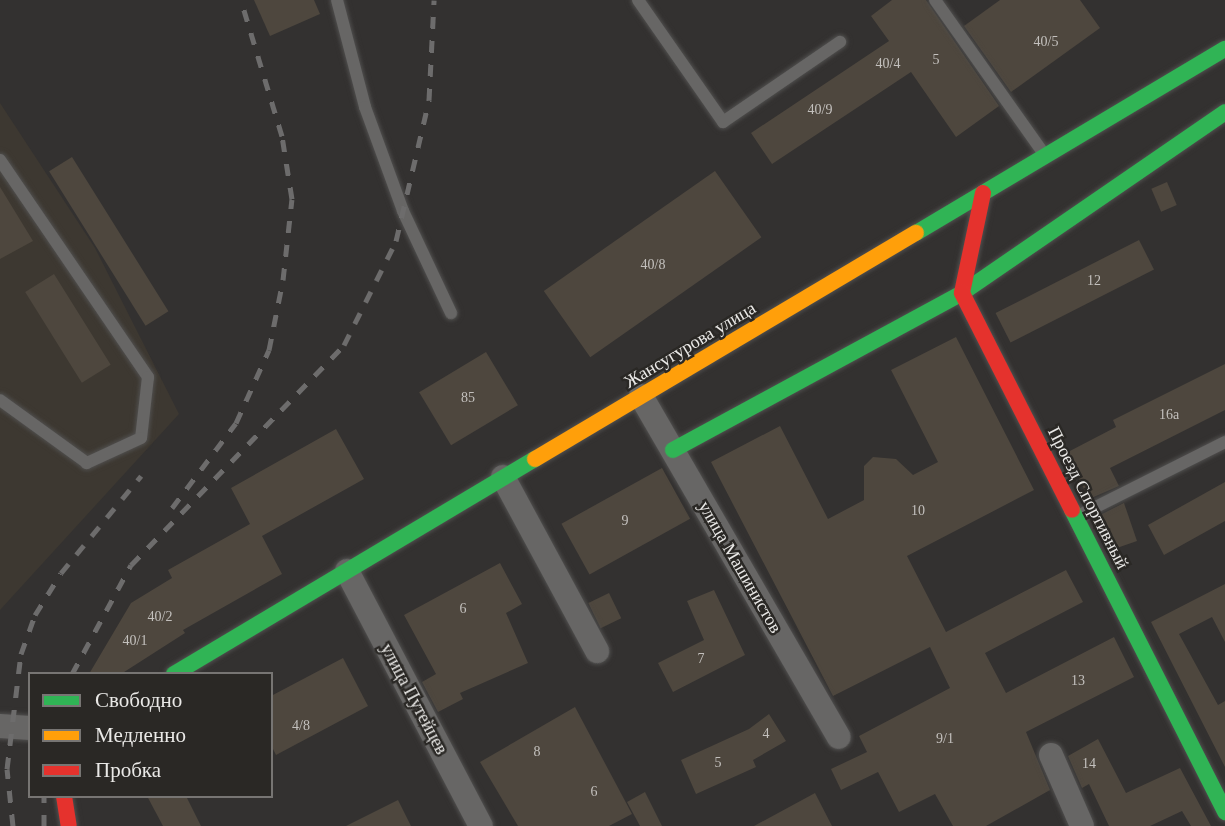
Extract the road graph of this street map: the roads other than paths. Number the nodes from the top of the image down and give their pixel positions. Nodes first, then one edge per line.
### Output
1 (337, 0) edge
2 (638, 0) edge
3 (935, 0) edge
4 (840, 42) dead end
5 (1225, 49) edge
6 (1225, 112) edge
7 (1044, 155) junction
8 (0, 160) edge
9 (983, 193) junction
10 (962, 293) junction
11 (452, 313) dead end
12 (641, 396) junction
13 (0, 400) edge
14 (1225, 442) edge
15 (673, 450) junction
16 (503, 477) junction
17 (1076, 518) junction
18 (347, 571) junction
19 (597, 651) dead end
20 (177, 672) edge
21 (0, 726) edge
22 (28, 727) edge
23 (839, 737) dead end
24 (1051, 755) dead end
25 (64, 798) edge
26 (1225, 813) edge
27 (69, 826) edge
28 (481, 826) edge
29 (1082, 826) edge

1 - 11 lane
2 - 4 lane
3 - 7 lane
5 - 7 street, Жансугурова улица
6 - 10 street
7 - 9 street, Жансугурова улица
8 - 13 lane
9 - 10 street
9 - 12 street, Жансугурова улица
10 - 15 street
10 - 17 street, Проезд Спортивный
12 - 15 street, улица Машинистов
12 - 16 street, Жансугурова улица
14 - 17 lane
15 - 23 street, улица Машинистов
16 - 18 street, Жансугурова улица
16 - 19 street
17 - 26 street, Проезд Спортивный
18 - 20 street, Жансугурова улица
18 - 28 street, улица Путейцев
21 - 22 street
24 - 29 street
25 - 27 street

